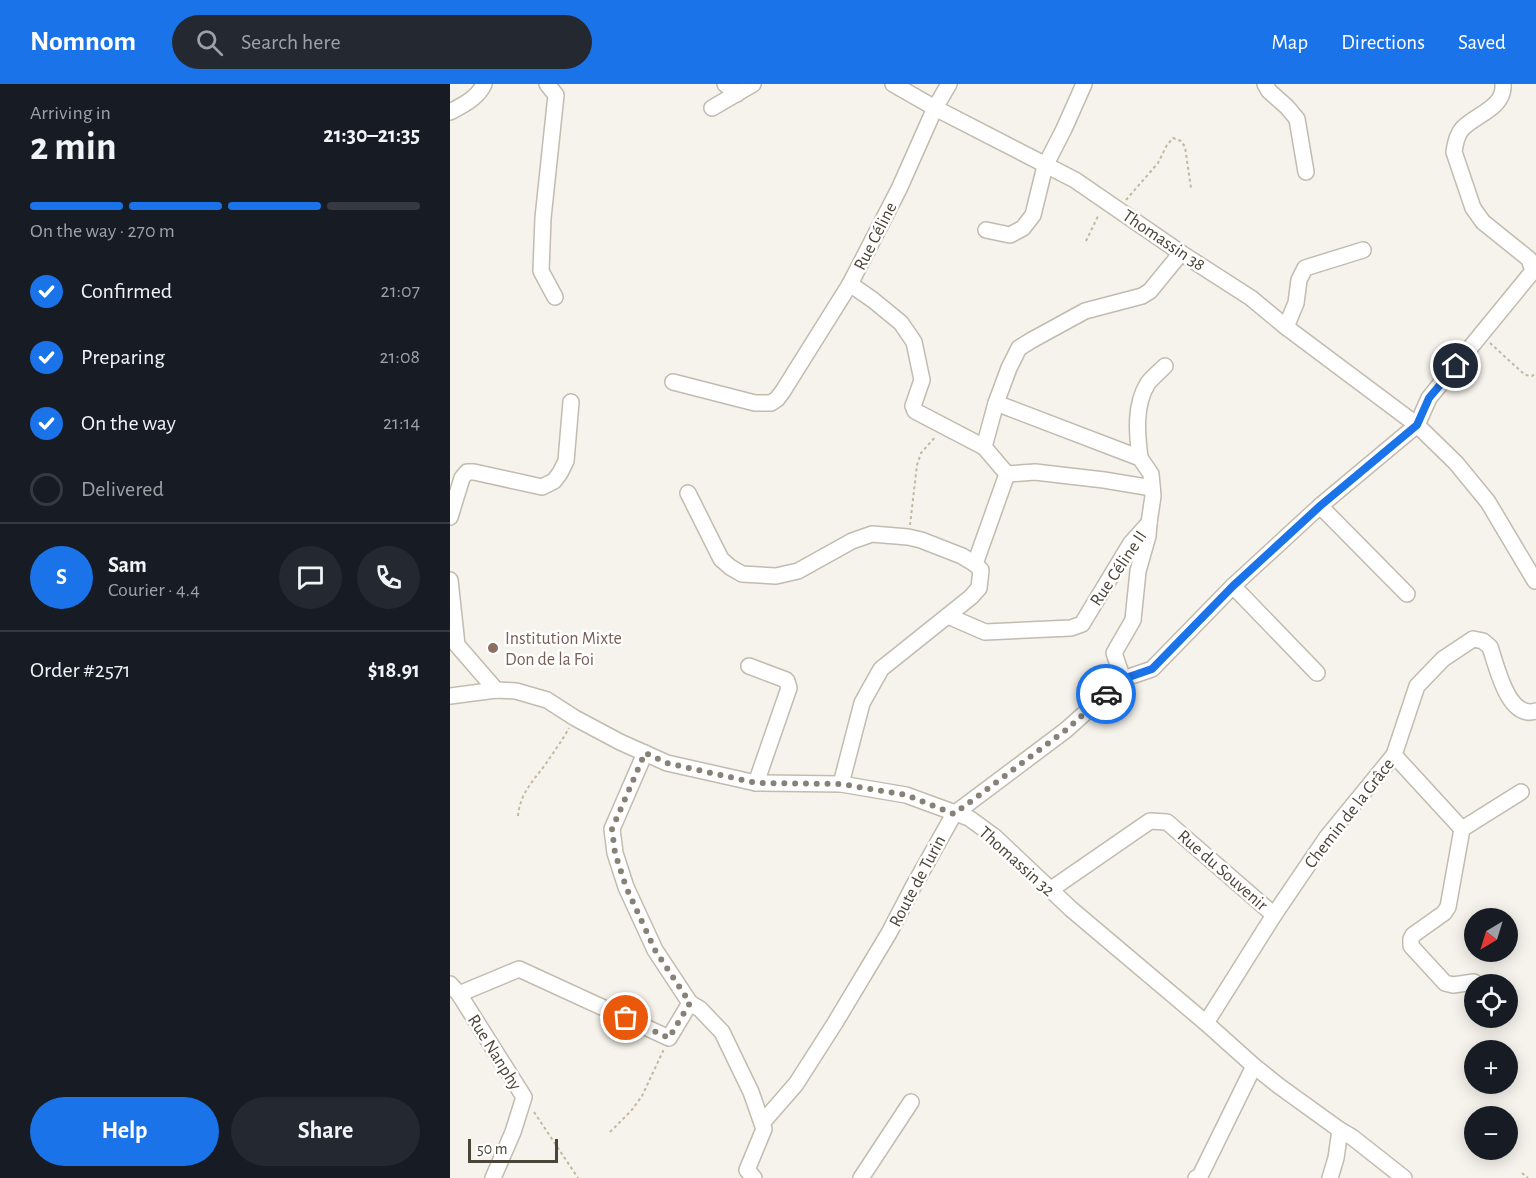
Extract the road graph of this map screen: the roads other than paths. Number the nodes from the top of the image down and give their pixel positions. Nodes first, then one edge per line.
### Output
1 (484, 84) edge
2 (547, 84) edge
3 (753, 84) edge
4 (893, 84) edge
5 (949, 84) edge
6 (1084, 84) edge
7 (1265, 84) edge
8 (1503, 84) edge
9 (731, 89) edge
10 (712, 108) dead end
11 (935, 108) junction
12 (450, 112) edge
13 (1045, 166) junction
14 (1306, 172) dead end
15 (986, 230) dead end
16 (1364, 250) dead end
17 (1181, 253) junction
18 (1534, 270) edge
19 (850, 284) junction
20 (555, 297) dead end
21 (1286, 327) junction
22 (1165, 366) dead end
23 (673, 382) dead end
24 (571, 402) dead end
25 (996, 403) junction
26 (1417, 425) junction
27 (984, 447) junction
28 (1140, 458) junction
29 (1007, 474) junction
30 (1152, 488) junction
31 (688, 493) dead end
32 (1320, 506) junction
33 (450, 517) edge
34 (1149, 523) junction
35 (975, 564) junction
36 (450, 580) edge
37 (1535, 581) edge
38 (1233, 586) junction
39 (1407, 594) dead end
40 (948, 616) junction
41 (749, 666) dead end
42 (1317, 673) dead end
43 (1123, 679) junction
44 (496, 690) junction
45 (450, 696) edge
46 (1536, 711) edge
47 (645, 753) junction
48 (1395, 755) junction
49 (756, 783) junction
50 (841, 784) junction
51 (1521, 792) dead end
52 (954, 814) junction
53 (1462, 829) junction
54 (1050, 890) junction
55 (1274, 915) junction
56 (1464, 983) edge
57 (454, 989) edge
58 (690, 1003) junction
59 (1206, 1023) junction
60 (1254, 1066) junction
61 (911, 1102) dead end
62 (762, 1123) junction
63 (1340, 1130) junction
64 (747, 1175) edge
65 (493, 1178) edge
66 (861, 1178) edge
67 (1196, 1178) edge
68 (1330, 1178) edge
69 (1404, 1178) edge

1 - 12 street
2 - 20 street
3 - 9 street
4 - 11 street, Thomassin 38
5 - 11 street, Rue Céline
6 - 13 street
7 - 14 street
8 - 18 street, Route de Turin
9 - 10 street
11 - 13 street, Thomassin 38
11 - 19 street, Rue Céline
13 - 15 street
13 - 17 street, Thomassin 38
16 - 21 street
17 - 21 street, Thomassin 38
17 - 25 street
18 - 26 street, Route de Turin
19 - 23 street
19 - 27 street, Rue Céline
21 - 26 street, Thomassin 38
22 - 28 street, Rue Céline II
24 - 33 street
25 - 27 street
25 - 28 street
26 - 32 street, Route de Turin
26 - 37 street, Thomassin 38
27 - 29 street, Rue Céline
28 - 30 street, Rue Céline II
29 - 30 street
29 - 35 street
30 - 34 street, Rue Céline II
31 - 35 street
32 - 38 street, Route de Turin
32 - 39 street
34 - 40 street, Rue Céline II
34 - 43 street
35 - 40 street
36 - 44 street
38 - 42 street
38 - 43 street, Route de Turin
40 - 50 street
41 - 49 street
43 - 52 street, Route de Turin
44 - 45 street, Thomassin 32
44 - 47 street, Thomassin 32
46 - 48 street, Chemin de la Grâce
47 - 49 street, Thomassin 32
47 - 58 street
48 - 53 street
48 - 55 street, Chemin de la Grâce
49 - 50 street, Thomassin 32
50 - 52 street, Thomassin 32
51 - 53 street
52 - 54 street, Thomassin 32
52 - 62 street, Route de Turin
53 - 56 street
54 - 55 street, Rue du Souvenir
54 - 59 street, Thomassin 32
55 - 59 street, Chemin de la Grâce
57 - 58 street, Rue Nanphy
57 - 65 street, Rue Nanphy
58 - 62 street
59 - 60 street, Thomassin 32
60 - 63 street, Thomassin 32
60 - 67 street
61 - 66 street
62 - 64 street
63 - 68 street
63 - 69 street, Thomassin 32

